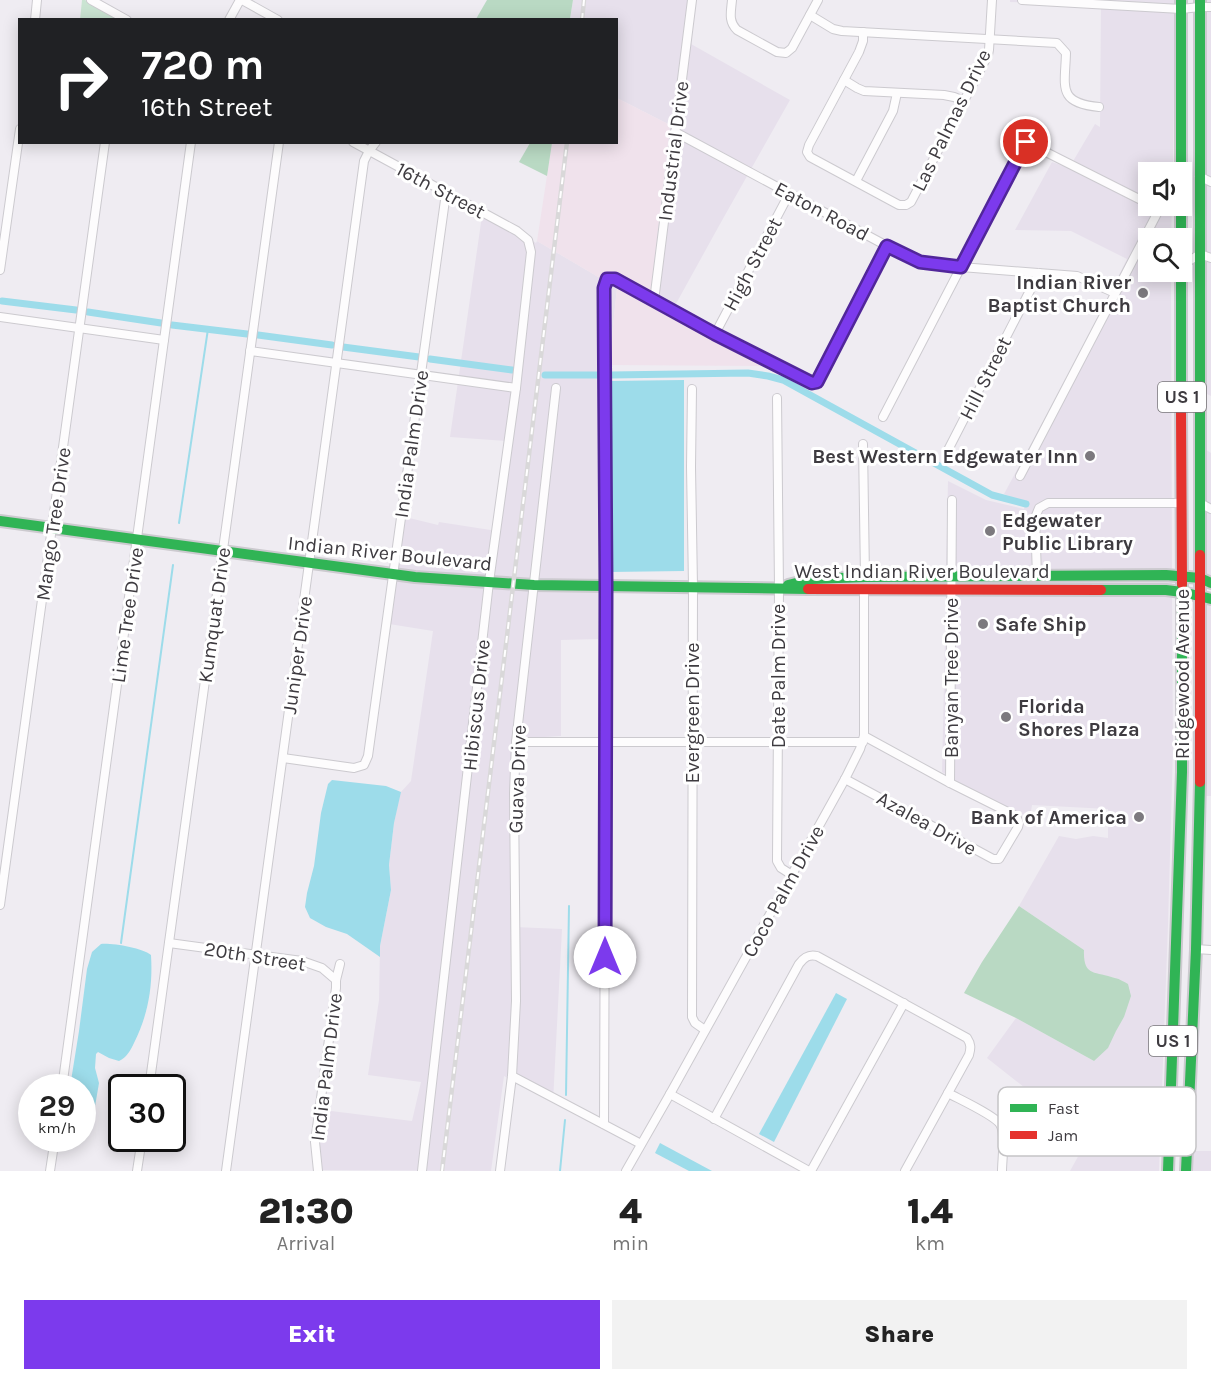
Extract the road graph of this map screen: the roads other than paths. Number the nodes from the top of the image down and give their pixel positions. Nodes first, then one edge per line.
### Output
1 (37, 0) edge
2 (91, 0) edge
3 (241, 0) edge
4 (692, 0) edge
5 (732, 0) edge
6 (818, 0) edge
7 (992, 0) edge
8 (1022, 0) edge
9 (1181, 5) edge
10 (1203, 5) edge
11 (810, 15) junction
12 (34, 18) edge
13 (123, 18) edge
14 (230, 18) edge
15 (274, 18) edge
16 (863, 32) junction
17 (990, 39) junction
18 (844, 80) junction
19 (897, 93) junction
20 (964, 101) junction
21 (1099, 107) dead end
22 (675, 132) junction
23 (18, 143) edge
24 (105, 144) edge
25 (191, 144) edge
26 (279, 144) edge
27 (357, 144) edge
28 (374, 144) edge
29 (1181, 148) junction
30 (369, 151) junction
31 (1181, 162) edge
32 (1199, 176) junction
33 (856, 181) junction
34 (1211, 182) edge
35 (446, 193) junction
36 (789, 194) junction
37 (1138, 198) edge
38 (1150, 216) edge
39 (528, 240) joint
40 (887, 246) junction
41 (1200, 254) junction
42 (1211, 258) edge
43 (1192, 259) edge
44 (961, 267) junction
45 (0, 270) edge
46 (1039, 273) junction
47 (1182, 282) edge
48 (1115, 293) junction
49 (654, 301) junction
50 (1181, 315) junction
51 (0, 317) edge
52 (80, 328) junction
53 (715, 334) junction
54 (164, 340) junction
55 (1205, 345) edge
56 (250, 351) junction
57 (1200, 357) junction
58 (335, 364) junction
59 (421, 375) junction
60 (1205, 382) edge
61 (516, 388) junction
62 (556, 388) dead end
63 (692, 389) dead end
64 (777, 398) dead end
65 (883, 417) dead end
66 (863, 444) dead end
67 (948, 450) dead end
68 (1020, 476) dead end
69 (952, 500) dead end
70 (1200, 502) junction
71 (1182, 503) junction
72 (1211, 509) edge
73 (0, 521) edge
74 (52, 528) junction
75 (138, 540) junction
76 (223, 551) junction
77 (309, 563) junction
78 (393, 574) junction
79 (952, 576) junction
80 (1037, 576) junction
81 (1182, 576) junction
82 (864, 577) junction
83 (1200, 578) junction
84 (489, 582) junction
85 (1211, 583) edge
86 (534, 585) junction
87 (606, 586) junction
88 (693, 586) junction
89 (778, 588) junction
90 (864, 590) junction
91 (951, 590) junction
92 (1182, 592) junction
93 (1206, 597) edge
94 (863, 739) junction
95 (516, 742) junction
96 (606, 742) junction
97 (692, 742) junction
98 (778, 743) junction
99 (283, 758) junction
100 (1182, 772) junction
101 (845, 778) junction
102 (950, 783) junction
103 (1200, 809) junction
104 (792, 875) junction
105 (0, 905) edge
106 (1178, 912) junction
107 (169, 943) junction
108 (1196, 949) junction
109 (1177, 950) junction
110 (1211, 950) edge
111 (256, 955) junction
112 (340, 964) dead end
113 (336, 980) junction
114 (1193, 993) junction
115 (904, 1003) junction
116 (705, 1030) junction
117 (1172, 1060) junction
118 (64, 1074) edge
119 (150, 1074) edge
120 (512, 1076) junction
121 (1171, 1087) edge
122 (1176, 1087) edge
123 (1188, 1087) edge
124 (948, 1093) junction
125 (670, 1094) junction
126 (714, 1119) junction
127 (998, 1123) edge
128 (604, 1124) junction
129 (641, 1144) junction
130 (53, 1152) edge
131 (139, 1152) edge
132 (1169, 1156) edge
133 (1174, 1156) edge
134 (1185, 1156) edge
135 (907, 1170) edge
136 (50, 1171) edge
137 (137, 1171) edge
138 (226, 1171) edge
139 (318, 1171) edge
140 (422, 1171) edge
141 (500, 1171) edge
142 (626, 1171) edge
143 (810, 1171) edge
144 (1168, 1171) edge
145 (1184, 1171) edge

1 - 12 street
2 - 13 street
3 - 14 street
3 - 15 street
4 - 22 street, Industrial Drive
5 - 11 street
6 - 11 street
7 - 17 street, Las Palmas Drive
8 - 9 street
9 - 10 street
9 - 29 main road
10 - 32 main road, Ridgewood Avenue / US 1
11 - 16 street
16 - 17 street
16 - 18 street, Las Palmas Drive
17 - 20 street, Las Palmas Drive
17 - 21 street
18 - 19 street
18 - 33 street, Las Palmas Drive
19 - 20 street
19 - 33 street
20 - 33 street, Las Palmas Drive
22 - 36 street, Eaton Road
22 - 49 street, Industrial Drive
23 - 45 street
24 - 52 street, Mango Tree Drive
25 - 54 street, Lime Tree Drive
26 - 56 street, Kumquat Drive
27 - 30 street, 16th Street
28 - 30 street, Juniper Drive
29 - 31 main road
29 - 32 main road
30 - 35 street, 16th Street
30 - 58 street, Juniper Drive
32 - 34 street
32 - 41 main road, Ridgewood Avenue / US 1
35 - 39 street, 16th Street
35 - 59 street, India Palm Drive
36 - 40 street, Eaton Road
36 - 53 street, High Street
37 - 44 street
38 - 48 street
39 - 61 street, Hibiscus Drive
40 - 44 street, Eaton Road
40 - 53 street
41 - 42 street
41 - 43 street
41 - 55 main road, Ridgewood Avenue / US 1
44 - 46 street, Eaton Road
44 - 65 street
46 - 48 street, Eaton Road
46 - 67 street, Hill Street
47 - 50 main road, Ridgewood Avenue / US 1
48 - 68 street
49 - 53 street
49 - 87 street
50 - 57 main road
50 - 71 main road, Ridgewood Avenue / US 1
51 - 52 street
52 - 54 street
52 - 74 street, Mango Tree Drive
54 - 75 street, Lime Tree Drive
55 - 57 main road, Ridgewood Avenue / US 1
56 - 58 street
56 - 76 street, Kumquat Drive
57 - 60 main road, Ridgewood Avenue / US 1
58 - 59 street
58 - 77 street, Juniper Drive
59 - 61 street
59 - 78 street, India Palm Drive
60 - 70 main road, Ridgewood Avenue / US 1
61 - 84 street, Hibiscus Drive
62 - 86 street, Guava Drive
63 - 88 street, Evergreen Drive
64 - 89 street, Date Palm Drive
66 - 82 street
69 - 79 street, Banyan Tree Drive
70 - 72 street
70 - 83 main road, Ridgewood Avenue / US 1
71 - 80 street
71 - 81 main road, Ridgewood Avenue / US 1
73 - 74 main road, Indian River Boulevard
74 - 75 main road, Indian River Boulevard
74 - 105 street, Mango Tree Drive
75 - 76 main road, Indian River Boulevard
75 - 118 street, Lime Tree Drive
76 - 77 main road, Indian River Boulevard
76 - 107 street, Kumquat Drive
77 - 78 main road, Indian River Boulevard
77 - 99 street, Juniper Drive
78 - 84 main road, Indian River Boulevard
78 - 99 street, India Palm Drive
79 - 80 main road, West Indian River Boulevard
79 - 82 main road, West Indian River Boulevard
79 - 91 street, Banyan Tree Drive
80 - 81 main road, West Indian River Boulevard
81 - 83 main road, West Indian River Boulevard
81 - 92 main road, Ridgewood Avenue / US 1
82 - 89 main road, West Indian River Boulevard
83 - 85 main road, West Indian River Boulevard
83 - 93 main road, Ridgewood Avenue / US 1
84 - 86 main road, Indian River Boulevard
84 - 140 street, Hibiscus Drive
86 - 87 main road, Indian River Boulevard
86 - 95 street, Guava Drive
87 - 88 main road, Indian River Boulevard
87 - 96 street
88 - 89 main road, Indian River Boulevard
88 - 97 street, Evergreen Drive
89 - 90 main road, West Indian River Boulevard
89 - 98 street, Date Palm Drive
90 - 91 main road, West Indian River Boulevard
90 - 94 street, Coco Palm Drive
91 - 92 main road, West Indian River Boulevard
91 - 102 street, Banyan Tree Drive
92 - 93 main road, West Indian River Boulevard
92 - 100 main road, Ridgewood Avenue / US 1
93 - 103 main road, Ridgewood Avenue / US 1
94 - 98 street
94 - 101 street, Coco Palm Drive
94 - 102 street
95 - 96 street
95 - 120 street, Guava Drive
96 - 97 street
96 - 128 street
97 - 98 street
97 - 116 street, Evergreen Drive
98 - 104 street, Date Palm Drive
99 - 111 street, Juniper Drive
100 - 103 main road
100 - 106 main road, Ridgewood Avenue / US 1
101 - 102 street, Azalea Drive
101 - 104 street, Coco Palm Drive
103 - 108 main road, Ridgewood Avenue / US 1
104 - 116 street, Coco Palm Drive
106 - 108 main road
106 - 109 main road, Ridgewood Avenue / US 1
107 - 111 street, 20th Street
107 - 119 street, Kumquat Drive
108 - 110 street
108 - 114 main road, Ridgewood Avenue / US 1
109 - 114 main road
109 - 117 main road, Ridgewood Avenue / US 1
111 - 113 street, 20th Street
111 - 138 street, Juniper Drive
112 - 113 street, India Palm Drive
113 - 139 street, India Palm Drive
114 - 123 main road, Ridgewood Avenue / US 1
115 - 124 street
115 - 126 street
115 - 143 street
116 - 125 street, Coco Palm Drive
117 - 121 main road, Ridgewood Avenue / US 1
117 - 122 main road
120 - 128 street
120 - 141 street, Guava Drive
124 - 127 street
124 - 135 street
125 - 126 street
125 - 129 street, Coco Palm Drive
126 - 143 street
128 - 129 street
129 - 142 street, Coco Palm Drive
130 - 136 street
131 - 137 street
132 - 144 main road, Ridgewood Avenue / US 1
133 - 145 main road
134 - 145 main road, Ridgewood Avenue / US 1

